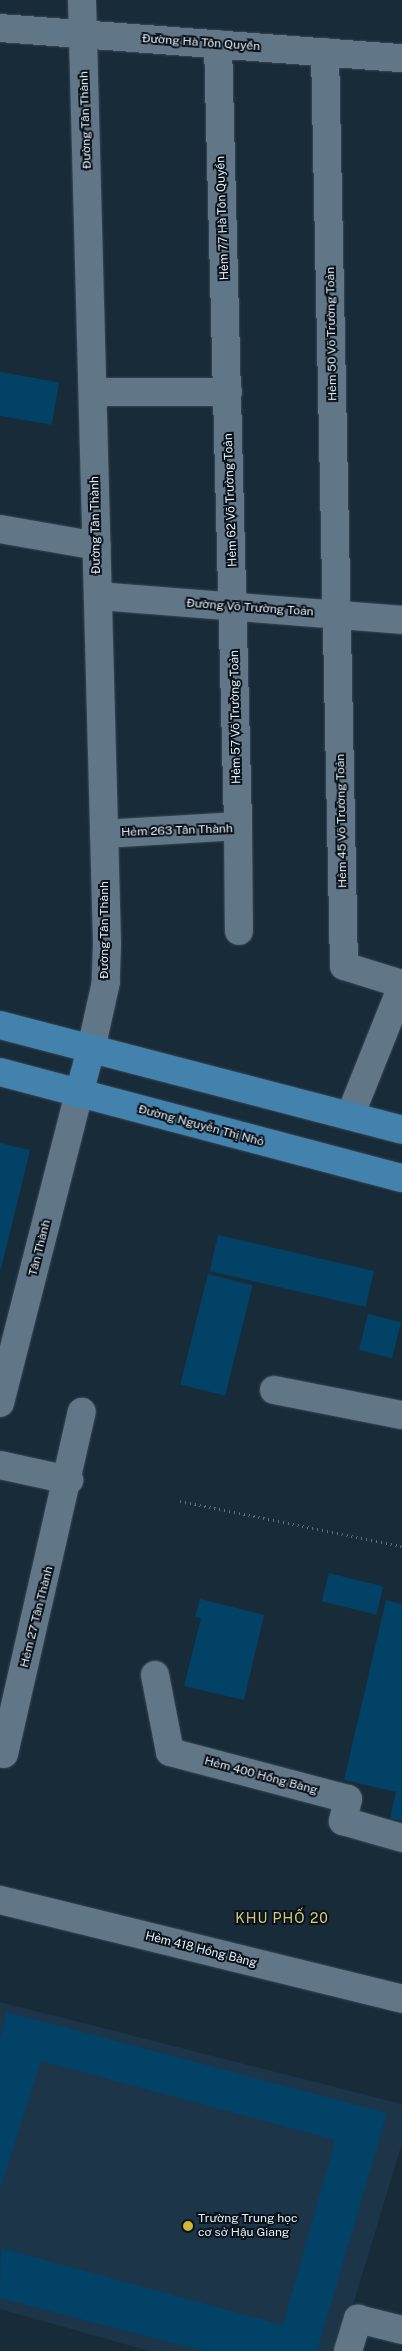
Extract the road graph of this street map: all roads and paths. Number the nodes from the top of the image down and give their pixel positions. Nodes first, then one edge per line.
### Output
1 (82, 0) edge
2 (0, 28) edge
3 (83, 34) junction
4 (218, 44) junction
5 (325, 52) junction
6 (402, 58) edge
7 (93, 392) junction
8 (228, 392) junction
9 (0, 529) edge
10 (97, 546) junction
11 (98, 596) junction
12 (235, 607) junction
13 (339, 615) junction
14 (402, 620) edge
15 (238, 826) junction
16 (104, 834) junction
17 (240, 931) dead end
18 (402, 985) edge
19 (0, 1025) edge
20 (91, 1049) junction
21 (0, 1072) edge
22 (79, 1094) junction
23 (350, 1116) junction
24 (402, 1130) edge
25 (402, 1178) edge
26 (274, 1390) dead end
27 (0, 1403) edge
28 (82, 1412) dead end
29 (402, 1415) edge
30 (0, 1465) edge
31 (69, 1480) junction
32 (180, 1501) dead end
33 (402, 1546) edge
34 (155, 1675) dead end
35 (11, 1680) edge
36 (4, 1754) dead end
37 (402, 1838) edge
38 (0, 1900) edge
39 (402, 1999) edge
40 (402, 2330) edge
41 (348, 2351) edge

1 - 3 street, Đường Tân Thành
2 - 3 street, Đường Hà Tôn Quyền
3 - 4 street, Đường Hà Tôn Quyền
3 - 7 street, Đường Tân Thành
4 - 5 street, Đường Hà Tôn Quyền
4 - 8 street, Hẻm 77 Hà Tôn Quyền
5 - 6 street, Đường Hà Tôn Quyền
5 - 13 street, Hẻm 50 Võ Trường Toản
7 - 8 street
7 - 10 street, Đường Tân Thành
8 - 12 street, Hẻm 62 Võ Trường Toản
9 - 10 street
10 - 11 street, Đường Tân Thành
11 - 12 street, Đường Võ Trường Toản
11 - 16 street, Đường Tân Thành
12 - 13 street, Đường Võ Trường Toản
12 - 15 street, Hẻm 57 Võ Trường Toản
13 - 14 street, Đường Võ Trường Toản
13 - 18 street, Hẻm 45 Võ Trường Toản
15 - 16 street, Hẻm 263 Tân Thành
15 - 17 street, Hẻm 263 Tân Thành
16 - 20 street, Đường Tân Thành
18 - 23 street
19 - 20 main road
20 - 22 main road
20 - 23 main road
21 - 22 main road, Đường Nguyễn Thị Nhỏ
22 - 25 main road, Đường Nguyễn Thị Nhỏ
22 - 27 street, Tân Thành
23 - 24 main road
26 - 29 street
28 - 31 street, Hẻm 27 Tân Thành
30 - 31 street
31 - 35 street, Hẻm 27 Tân Thành
32 - 33 path
34 - 37 street, Hẻm 400 Hồng Bàng
35 - 36 street, Hẻm 27 Tân Thành
38 - 39 street, Hẻm 418 Hồng Bàng
40 - 41 street

